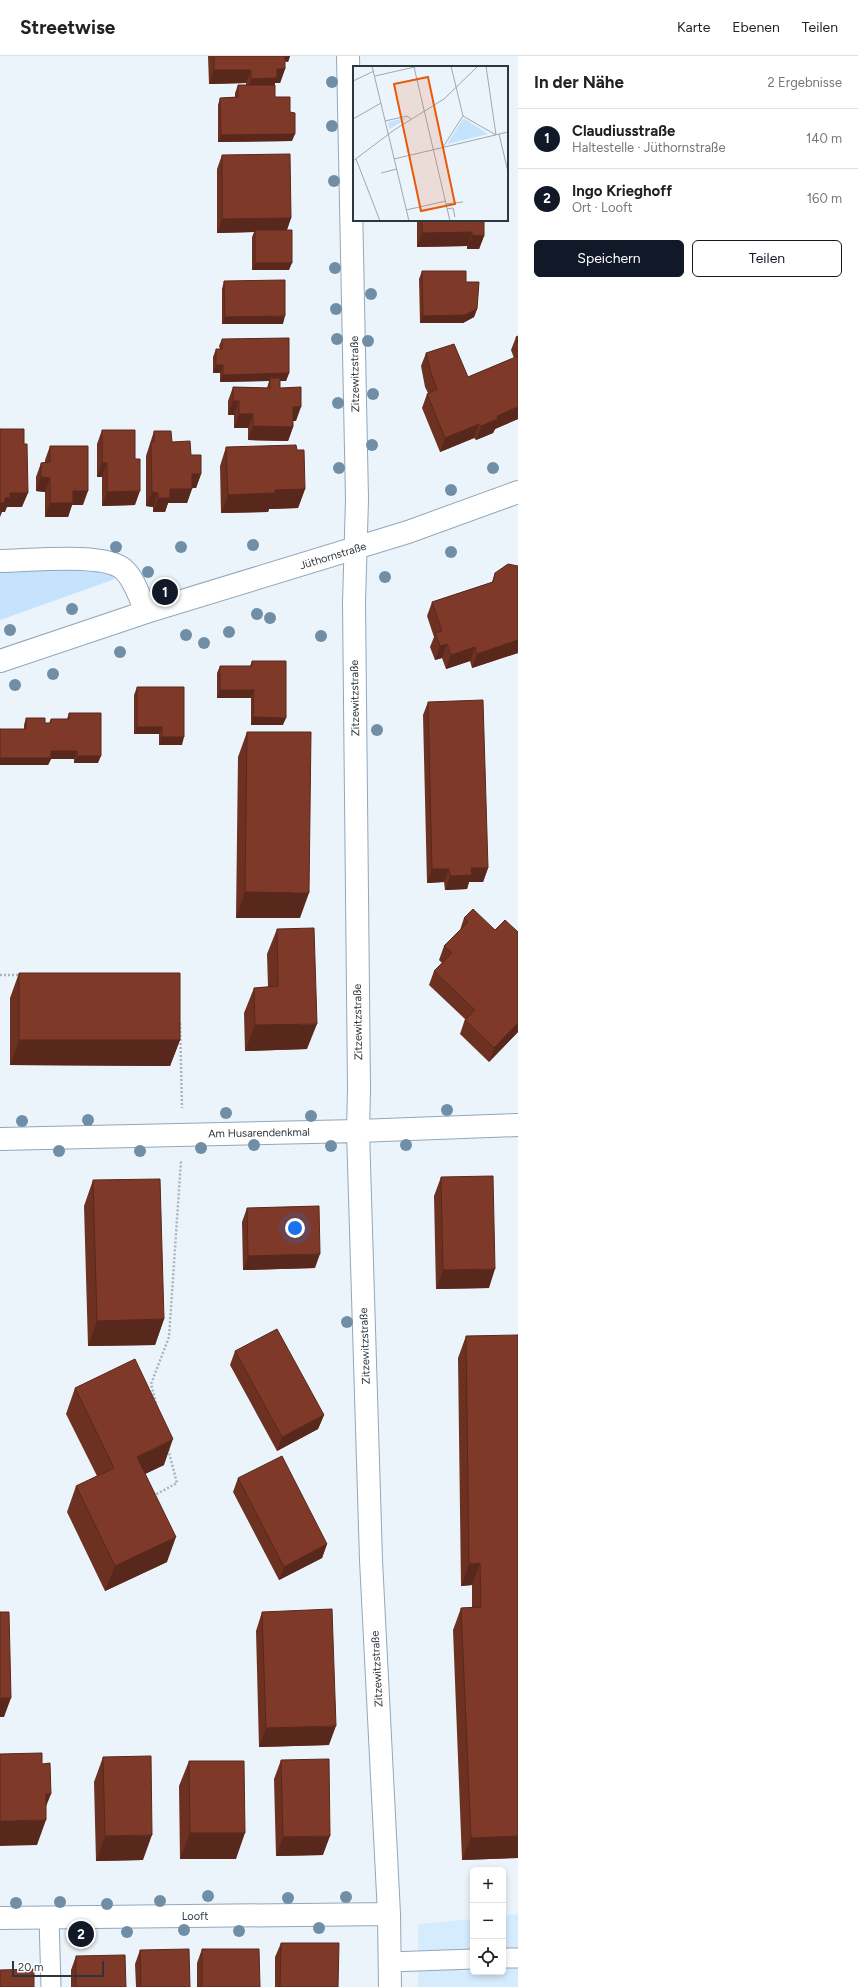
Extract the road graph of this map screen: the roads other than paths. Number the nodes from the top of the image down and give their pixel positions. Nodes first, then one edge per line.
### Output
1 (348, 56) edge
2 (518, 492) edge
3 (354, 549) junction
4 (0, 561) edge
5 (146, 612) junction
6 (0, 661) edge
7 (518, 1125) edge
8 (358, 1131) junction
9 (0, 1139) edge
10 (389, 1914) junction
11 (49, 1917) junction
12 (0, 1918) edge
13 (506, 1958) edge
14 (518, 1958) edge
15 (470, 1959) edge
16 (390, 1962) junction
17 (51, 1987) edge
18 (390, 1987) edge

1 - 3 street, Zitzewitzstraße
2 - 3 street, Jüthornstraße
3 - 5 street, Jüthornstraße
3 - 8 street, Zitzewitzstraße
4 - 5 street
5 - 6 street, Jüthornstraße
7 - 8 street, Am Husarendenkmal
8 - 9 street, Am Husarendenkmal
8 - 10 street, Zitzewitzstraße
10 - 11 street, Looft
10 - 16 street, Zitzewitzstraße
11 - 12 street, Looft
11 - 17 lane
13 - 14 lane
15 - 16 lane
16 - 18 street, Zitzewitzstraße

